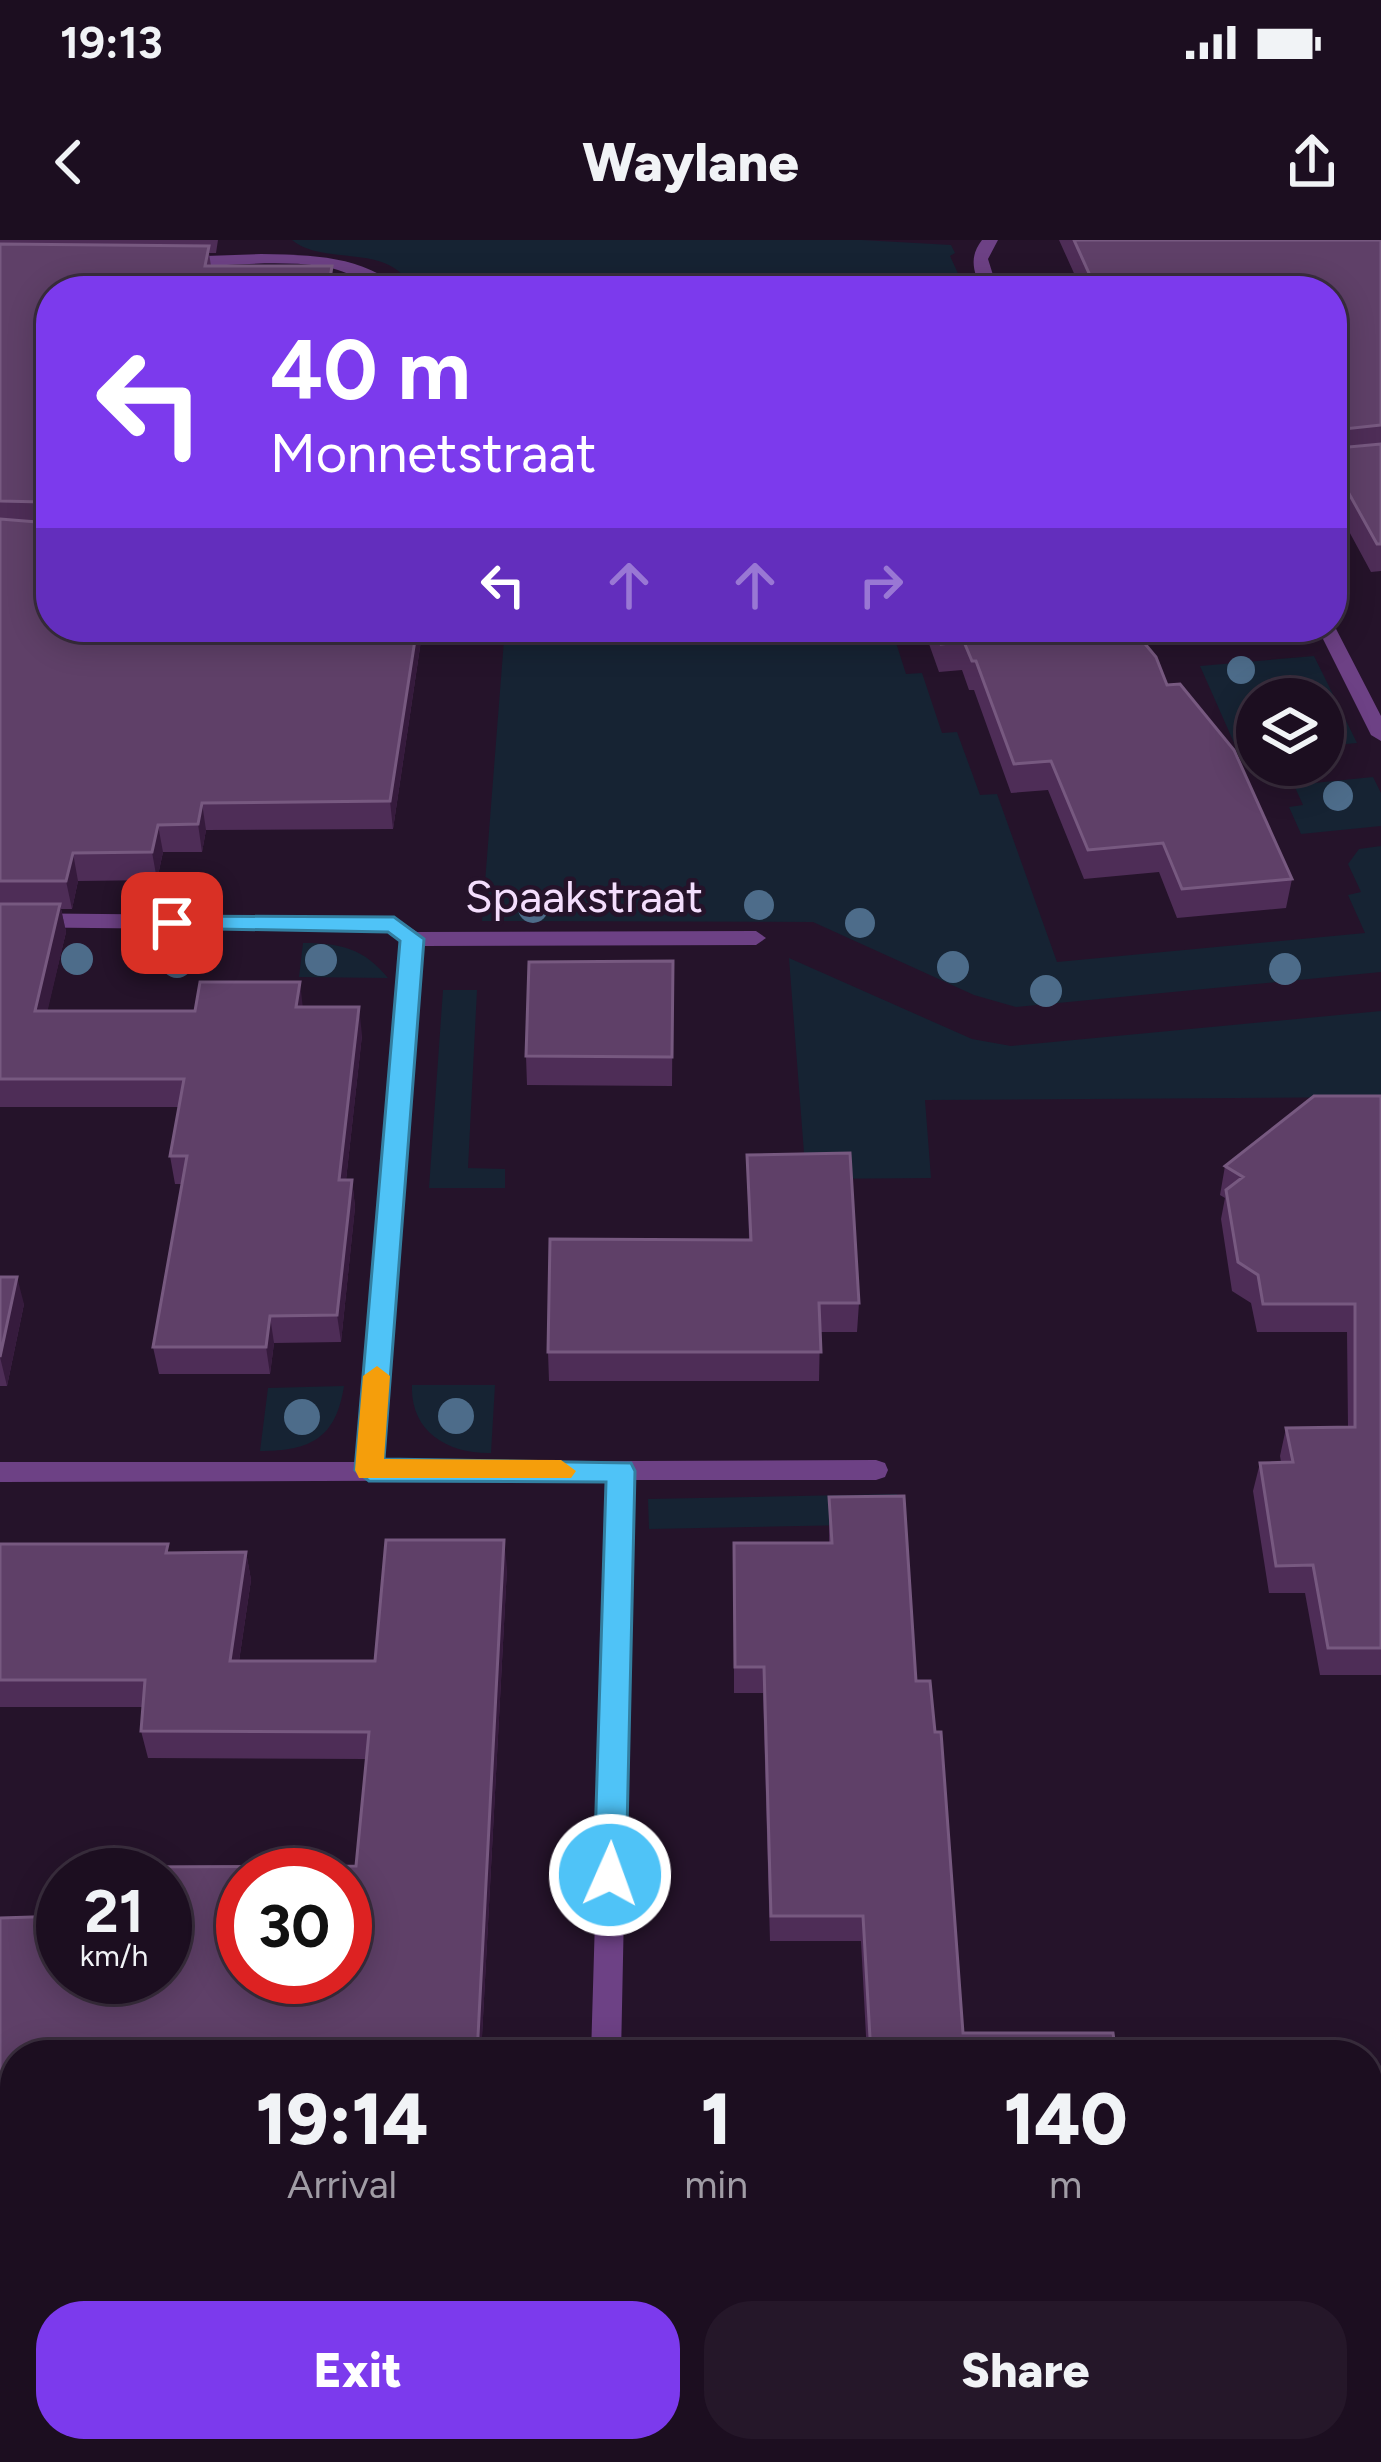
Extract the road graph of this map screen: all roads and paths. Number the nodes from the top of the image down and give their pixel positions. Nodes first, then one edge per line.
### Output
1 (271, 240) edge
2 (990, 240) edge
3 (155, 262) edge
4 (266, 262) junction
5 (380, 276) edge
6 (983, 276) edge
7 (1334, 642) edge
8 (1381, 735) edge
9 (0, 920) edge
10 (756, 938) dead end
11 (412, 939) junction
12 (369, 1470) junction
13 (876, 1470) dead end
14 (621, 1471) junction
15 (0, 1472) edge
16 (605, 2040) edge

1 - 4 street
2 - 6 street
3 - 4 street
4 - 5 street
7 - 8 street
9 - 11 street, Spaakstraat
10 - 11 street, Spaakstraat
11 - 12 street, Spaakstraat
12 - 14 street
12 - 15 street
13 - 14 street
14 - 16 street

